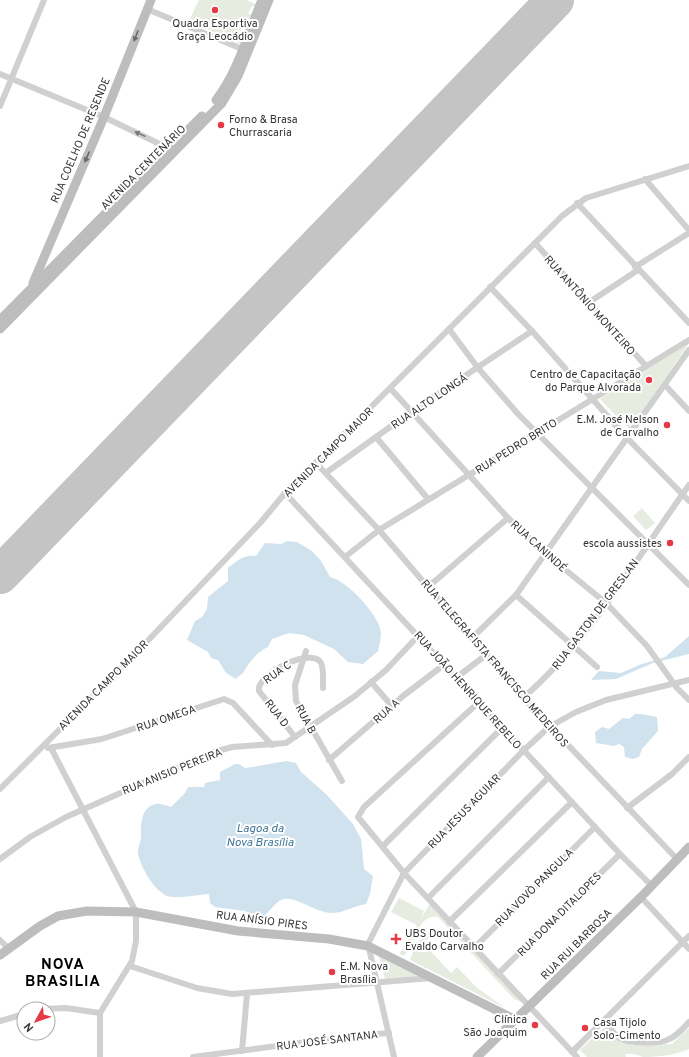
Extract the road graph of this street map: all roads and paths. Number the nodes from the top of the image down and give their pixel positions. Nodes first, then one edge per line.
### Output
1 (44, 0) edge
2 (150, 0) edge
3 (262, 0) edge
4 (269, 0) edge
5 (147, 9) junction
6 (242, 49) junction
7 (0, 74) edge
8 (12, 79) junction
9 (0, 106) edge
10 (104, 117) junction
11 (172, 150) junction
12 (689, 166) edge
13 (645, 179) junction
14 (577, 203) junction
15 (689, 231) edge
16 (534, 243) junction
17 (637, 269) junction
18 (490, 287) junction
19 (30, 289) junction
20 (588, 303) junction
21 (1, 322) edge
22 (689, 323) edge
23 (449, 329) junction
24 (532, 331) junction
25 (689, 340) edge
26 (689, 350) edge
27 (646, 366) junction
28 (478, 368) junction
29 (665, 385) junction
30 (391, 389) junction
31 (592, 398) junction
32 (689, 411) edge
33 (411, 412) junction
34 (537, 434) junction
35 (376, 437) junction
36 (627, 438) junction
37 (317, 464) junction
38 (326, 472) junction
39 (469, 475) junction
40 (689, 485) edge
41 (591, 489) junction
42 (285, 493) junction
43 (682, 494) junction
44 (428, 499) junction
45 (689, 501) edge
46 (508, 518) junction
47 (379, 530) junction
48 (647, 545) junction
49 (546, 554) junction
50 (345, 557) junction
51 (689, 585) edge
52 (428, 587) junction
53 (516, 595) junction
54 (606, 603) junction
55 (419, 635) junction
56 (472, 638) junction
57 (573, 646) junction
58 (306, 652) dead end
59 (486, 655) junction
60 (303, 658) junction
61 (445, 664) junction
62 (597, 667) dead end
63 (457, 677) junction
64 (689, 680) edge
65 (371, 682) junction
66 (673, 682) junction
67 (323, 688) dead end
68 (259, 689) joint
69 (523, 698) junction
70 (689, 700) edge
71 (479, 702) junction
72 (392, 706) junction
73 (310, 726) junction
74 (503, 727) junction
75 (549, 727) junction
76 (295, 737) junction
77 (272, 745) junction
78 (43, 747) junction
79 (50, 748) junction
80 (524, 750) junction
81 (689, 757) edge
82 (329, 760) junction
83 (549, 777) junction
84 (342, 781) dead end
85 (0, 789) edge
86 (572, 802) junction
87 (627, 808) junction
88 (82, 809) junction
89 (595, 827) junction
90 (383, 846) junction
91 (689, 847) edge
92 (620, 854) junction
93 (0, 859) edge
94 (677, 859) junction
95 (404, 872) junction
96 (652, 886) junction
97 (641, 897) junction
98 (428, 898) junction
99 (136, 912) junction
100 (449, 922) junction
101 (689, 936) edge
102 (0, 940) edge
103 (683, 942) junction
104 (368, 946) junction
105 (474, 948) junction
106 (9, 949) junction
107 (689, 949) edge
108 (0, 955) edge
109 (130, 966) junction
110 (498, 974) junction
111 (432, 978) junction
112 (377, 983) junction
113 (247, 994) junction
114 (531, 1006) junction
115 (56, 1008) edge
116 (100, 1013) junction
117 (16, 1016) edge
118 (516, 1020) junction
119 (0, 1021) edge
120 (604, 1021) junction
121 (689, 1022) edge
122 (389, 1034) junction
123 (242, 1051) junction
124 (572, 1052) junction
125 (100, 1057) edge
126 (193, 1057) edge
127 (394, 1057) edge
128 (477, 1057) edge
129 (577, 1057) edge

1 - 8 street
2 - 5 main road, RUA COELHO DE RESENDE
3 - 6 main road, AVENIDA CENTENÁRIO
4 - 11 main road, AVENIDA CENTENÁRIO
5 - 6 street
5 -> 10 main road, RUA COELHO DE RESENDE
6 - 11 main road, AVENIDA CENTENÁRIO
7 - 8 street
8 - 9 street
8 - 10 street
11 -> 10 street
10 -> 19 main road, RUA COELHO DE RESENDE
11 - 19 main road, AVENIDA CENTENÁRIO
11 - 21 main road, AVENIDA CENTENÁRIO
12 - 13 street, AVENIDA CAMPO MAIOR
13 - 14 street, AVENIDA CAMPO MAIOR
13 - 15 street
14 - 16 street, AVENIDA CAMPO MAIOR
14 - 17 street
15 - 17 street
16 - 18 street, AVENIDA CAMPO MAIOR
16 - 20 street, RUA ANTÔNIO MONTEIRO
17 - 20 street
17 - 22 street
18 - 23 street, AVENIDA CAMPO MAIOR
18 - 24 street
19 - 21 main road, AVENIDA CENTENÁRIO
20 - 27 street, RUA ANTÔNIO MONTEIRO
23 - 28 street
23 - 30 street, AVENIDA CAMPO MAIOR
24 - 28 street, RUA ALTO LONGÁ
24 - 31 street
25 - 27 street, RUA PEDRO BRITO
26 - 29 street
27 - 31 street, RUA PEDRO BRITO
28 - 33 street, RUA ALTO LONGÁ
28 - 34 street
29 - 32 street
29 - 36 street
30 - 33 street, RUA CANINDÉ
30 - 37 street, AVENIDA CAMPO MAIOR
31 - 34 street, RUA PEDRO BRITO
31 - 36 street
33 - 35 street, RUA ALTO LONGÁ
33 - 39 street, RUA CANINDÉ
34 - 39 street, RUA PEDRO BRITO
34 - 41 street
35 - 38 street, RUA ALTO LONGÁ
35 - 44 street
36 - 41 street
36 - 43 street
37 - 38 street, RUA TELEGRAFISTA FRANCISCO MEDEIROS
37 - 42 street, AVENIDA CAMPO MAIOR
38 - 47 street, RUA TELEGRAFISTA FRANCISCO MEDEIROS
39 - 44 street, RUA PEDRO BRITO
39 - 46 street, RUA CANINDÉ
40 - 43 street, RUA GASTON DE GRESLAN
41 - 48 street
41 - 49 street
42 - 50 street, RUA JOÃO HENRIQUE REBELO
42 - 78 street, AVENIDA CAMPO MAIOR
43 - 45 street
43 - 48 street, RUA GASTON DE GRESLAN
44 - 47 street, RUA PEDRO BRITO
46 - 49 street, RUA CANINDÉ
46 - 52 street
47 - 50 street, RUA PEDRO BRITO
47 - 52 street, RUA TELEGRAFISTA FRANCISCO MEDEIROS
48 - 51 street
48 - 54 street, RUA GASTON DE GRESLAN
49 - 53 street
49 - 54 street, RUA CANINDÉ
50 - 55 street, RUA JOÃO HENRIQUE REBELO
52 - 56 street, RUA TELEGRAFISTA FRANCISCO MEDEIROS
53 - 56 street
53 - 57 street
54 - 57 street, RUA GASTON DE GRESLAN
54 - 66 street, RUA CANINDÉ
55 - 61 street, RUA JOÃO HENRIQUE REBELO
55 - 65 street, RUA ANISIO PEREIRA
56 - 59 street, RUA TELEGRAFISTA FRANCISCO MEDEIROS
57 - 62 street
57 - 69 street, RUA GASTON DE GRESLAN
58 - 60 street, RUA B
59 - 63 street
59 - 69 street, RUA TELEGRAFISTA FRANCISCO MEDEIROS
60 - 67 street, RUA C
60 - 68 street, RUA C
60 - 73 street, RUA B
61 - 63 street, RUA JOÃO HENRIQUE REBELO
61 - 72 street, RUA A
63 - 71 street, RUA JOÃO HENRIQUE REBELO
64 - 66 street, RUA JESUS AGUIAR
65 - 72 street
65 - 73 street, RUA ANISIO PEREIRA
66 - 70 street, RUA CANINDÉ
66 - 75 street, RUA JESUS AGUIAR
68 - 76 street, RUA D
69 - 75 street, RUA TELEGRAFISTA FRANCISCO MEDEIROS
71 - 74 street, RUA JOÃO HENRIQUE REBELO
71 - 90 street
72 - 82 street, RUA A
73 - 76 street, RUA ANISIO PEREIRA
73 - 82 street, RUA B
74 - 80 street, RUA JOÃO HENRIQUE REBELO
74 - 90 street
75 - 80 street, RUA JESUS AGUIAR
75 - 87 street, RUA TELEGRAFISTA FRANCISCO MEDEIROS
76 - 77 street, RUA ANISIO PEREIRA
77 - 79 street, RUA OMEGA
77 - 88 street, RUA ANISIO PEREIRA
78 - 79 street, RUA OMEGA
78 - 85 street, AVENIDA CAMPO MAIOR
79 - 88 street
80 - 83 street, RUA JOÃO HENRIQUE REBELO
80 - 95 street, RUA JESUS AGUIAR
81 - 87 street
82 - 84 street, RUA B
83 - 86 street, RUA JOÃO HENRIQUE REBELO
83 - 98 street
86 - 89 street, RUA JOÃO HENRIQUE REBELO
86 - 100 street
87 - 94 street, RUA TELEGRAFISTA FRANCISCO MEDEIROS
88 - 93 street, RUA ANISIO PEREIRA
88 - 99 street
89 - 92 street, RUA JOÃO HENRIQUE REBELO
89 - 105 street, RUA VOVÒ PANGULA
90 - 95 street
91 - 94 main road, RUA RUI BARBOSA
92 - 96 street, RUA JOÃO HENRIQUE REBELO
92 - 110 street, RUA DONA DITALOPES
94 - 96 main road, RUA RUI BARBOSA
95 - 98 street
95 - 104 street, RUA JESUS AGUIAR
96 - 97 main road, RUA RUI BARBOSA
97 - 103 street
97 - 114 main road, RUA RUI BARBOSA
98 - 100 street
99 - 104 main road, RUA ANÍSIO PIRES
99 - 106 main road, RUA ANÍSIO PIRES
99 - 109 street
100 - 105 street
101 - 103 street
102 - 106 street
103 - 107 street
103 - 120 street
104 - 111 main road, RUA ANÍSIO PIRES
104 - 112 street
105 - 110 street
106 - 108 main road, RUA ANÍSIO PIRES
109 - 113 street
109 - 116 street
110 - 114 street
111 - 112 street
111 - 118 main road, RUA ANÍSIO PIRES
112 - 113 street
112 - 122 street
113 - 123 street
114 - 118 main road, RUA RUI BARBOSA
114 - 124 street
115 - 116 street
116 - 125 street
117 - 119 street
118 - 128 main road, RUA RUI BARBOSA
120 - 121 street
120 - 124 street
122 - 123 street, RUA JOSÉ SANTANA
122 - 127 street
123 - 126 street, RUA JOSÉ SANTANA
124 - 129 street

